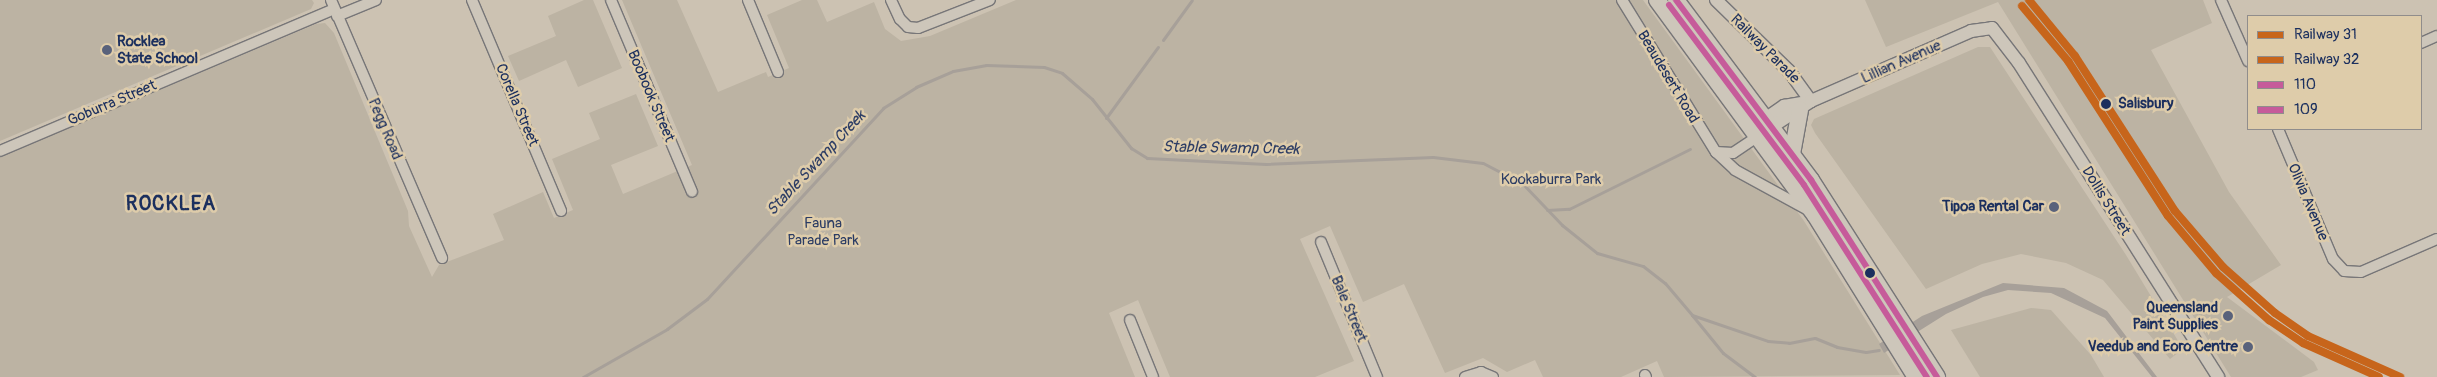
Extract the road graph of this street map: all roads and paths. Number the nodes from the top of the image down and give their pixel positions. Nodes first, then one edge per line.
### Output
1 (376, 0) edge
2 (472, 0) edge
3 (611, 0) edge
4 (748, 0) edge
5 (891, 0) edge
6 (990, 0) edge
7 (1622, 0) edge
8 (1657, 0) edge
9 (1676, 0) edge
10 (1716, 0) edge
11 (2221, 0) edge
12 (334, 8) edge
13 (1992, 28) joint
14 (2437, 36) edge
15 (2422, 43) edge
16 (2247, 59) edge
17 (778, 72) dead end
18 (1806, 106) junction
19 (1769, 122) junction
20 (2278, 130) edge
21 (1754, 133) junction
22 (0, 151) edge
23 (1716, 152) junction
24 (1792, 154) junction
25 (692, 192) dead end
26 (562, 211) dead end
27 (1815, 215) junction
28 (2437, 239) edge
29 (1321, 242) dead end
30 (442, 258) dead end
31 (1130, 320) dead end
32 (1153, 377) edge
33 (1378, 377) edge
34 (1465, 377) edge
35 (1493, 377) edge
36 (1916, 377) edge
37 (1937, 377) edge
38 (2218, 377) edge

1 - 12 street, Goburra Street
2 - 26 street, Corella Street
3 - 25 street, Boobook Street
4 - 17 street
5 - 6 street
7 - 23 street, Beaudesert Road
8 - 21 highway, Beaudesert Road
9 - 19 highway
10 - 18 street, Railway Parade
11 - 16 street
12 - 22 street, Goburra Street
12 - 30 street, Pegg Road
13 - 18 street, Lillian Avenue
13 - 38 street, Dollis Street
14 - 15 street
18 - 19 street, Lillian Avenue
18 - 24 highway
19 - 21 street, Lillian Avenue
19 - 24 highway
20 - 28 street, Olivia Avenue
21 - 23 street
21 - 27 highway, Beaudesert Road
23 - 27 street, Beaudesert Road
24 - 37 highway
27 - 36 highway, Beaudesert Road
29 - 33 street, Bale Street
31 - 32 street
34 - 35 street

